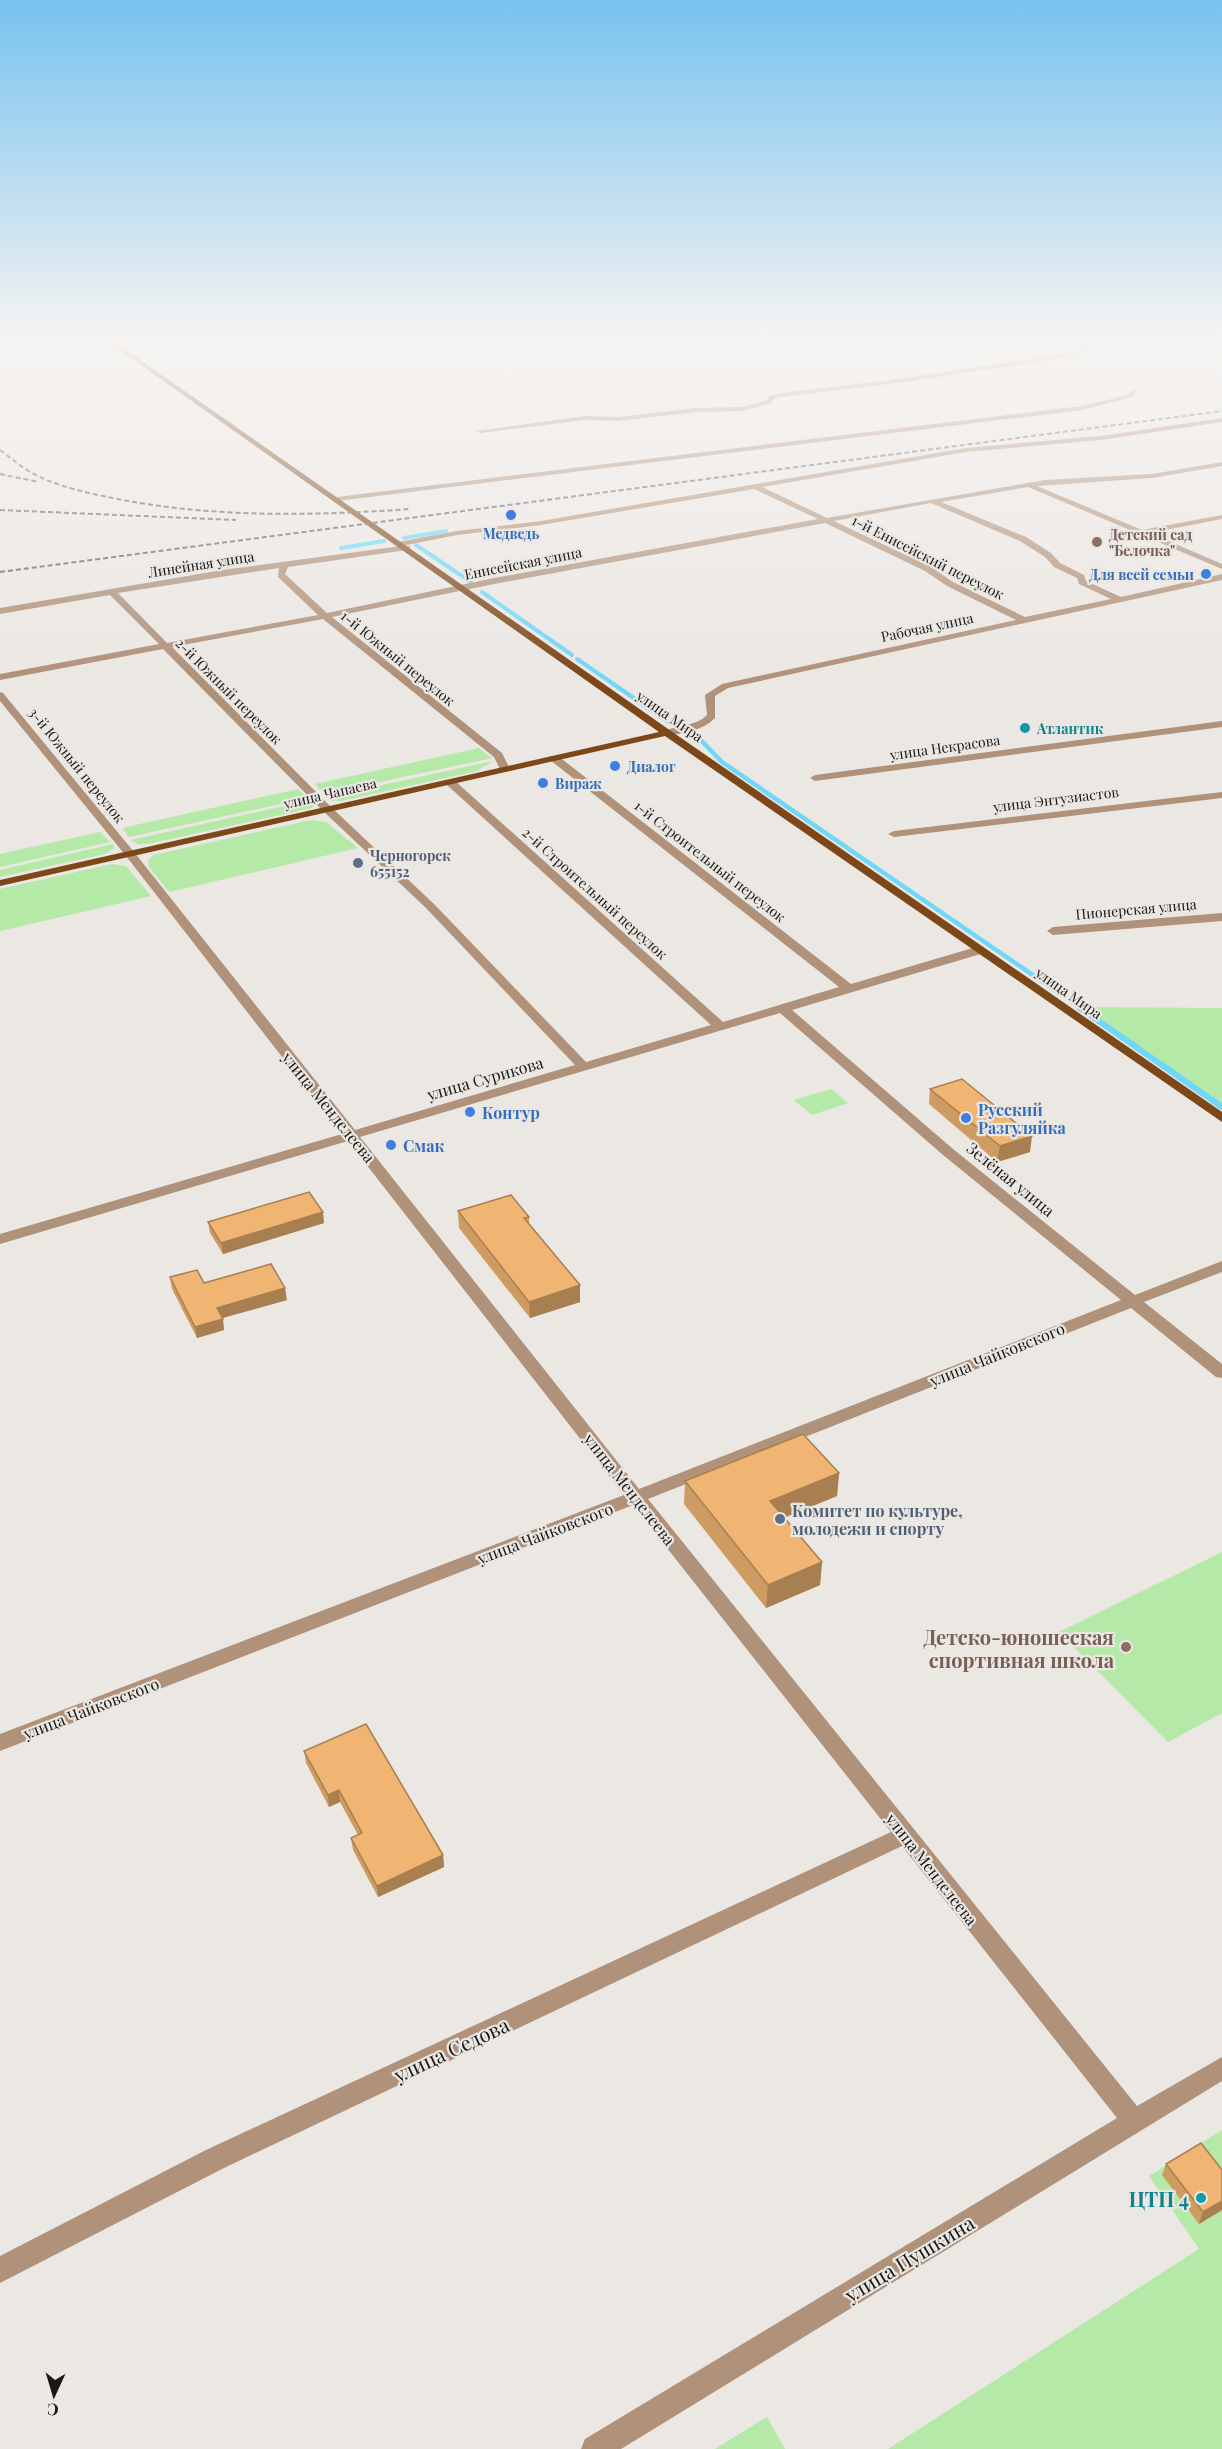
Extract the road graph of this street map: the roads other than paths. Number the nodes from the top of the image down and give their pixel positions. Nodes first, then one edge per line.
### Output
1 (267, 450) edge
2 (736, 450) edge
3 (964, 450) edge
4 (1222, 464) edge
5 (1029, 485) junction
6 (756, 487) junction
7 (337, 499) junction
8 (932, 501) junction
9 (1222, 518) edge
10 (827, 521) junction
11 (1140, 533) junction
12 (404, 546) junction
13 (284, 565) junction
14 (1222, 567) edge
15 (1222, 577) edge
16 (464, 588) junction
17 (112, 592) junction
18 (1119, 599) junction
19 (0, 611) edge
20 (325, 616) junction
21 (1022, 620) junction
22 (165, 645) junction
23 (0, 676) edge
24 (0, 695) edge
25 (1222, 724) edge
26 (667, 733) junction
27 (554, 758) junction
28 (505, 769) junction
29 (815, 778) dead end
30 (450, 782) junction
31 (1222, 795) edge
32 (327, 809) junction
33 (894, 834) dead end
34 (130, 854) junction
35 (0, 883) edge
36 (1222, 917) edge
37 (1053, 932) dead end
38 (980, 950) junction
39 (848, 988) junction
40 (782, 1008) junction
41 (720, 1026) junction
42 (583, 1066) junction
43 (1222, 1118) edge
44 (352, 1134) junction
45 (0, 1239) edge
46 (1222, 1266) edge
47 (1132, 1300) junction
48 (1222, 1373) edge
49 (636, 1497) junction
50 (0, 1743) edge
51 (905, 1835) junction
52 (1222, 2067) edge
53 (1134, 2121) junction
54 (0, 2270) edge
55 (595, 2449) edge

1 - 7 main road, улица Мира
2 - 7 street
3 - 6 street, Линейная улица
4 - 5 street, Енисейская улица
5 - 8 street, Енисейская улица
5 - 11 street
6 - 10 street, 1-й Енисейский переулок
6 - 12 street, Линейная улица
7 - 12 main road, улица Мира
8 - 10 street, Енисейская улица
8 - 18 street
9 - 11 street
10 - 16 street, Енисейская улица
10 - 21 street, 1-й Енисейский переулок
11 - 14 street
12 - 13 street, Линейная улица
12 - 16 main road, улица Мира
13 - 17 street, Линейная улица
13 - 20 street, 1-й Южный переулок
15 - 18 street, Рабочая улица
16 - 20 street, Енисейская улица
16 - 26 main road, улица Мира
17 - 19 street, Линейная улица
17 - 22 street, 2-й Южный переулок
18 - 21 street, Рабочая улица
20 - 22 street, Енисейская улица
20 - 28 street, 1-й Южный переулок
21 - 26 street, Рабочая улица
22 - 23 street, Енисейская улица
22 - 32 street, 2-й Южный переулок
24 - 34 street, 3-й Южный переулок
25 - 29 street, улица Некрасова
26 - 27 main road, улица Чапаева
26 - 38 main road, улица Мира
27 - 28 main road, улица Чапаева
27 - 39 street, 1-й Строительный переулок
28 - 30 main road, улица Чапаева
30 - 32 main road, улица Чапаева
30 - 41 street, 2-й Строительный переулок
31 - 33 street, улица Энтузиастов
32 - 34 main road, улица Чапаева
32 - 42 street, 2-й Южный переулок
34 - 35 main road, улица Чапаева
34 - 44 street, улица Менделеева
36 - 37 street, Пионерская улица
38 - 39 street, улица Сурикова
38 - 43 main road, улица Мира
39 - 40 street, улица Сурикова
40 - 41 street, улица Сурикова
40 - 47 street, Зелёная улица
41 - 42 street, улица Сурикова
42 - 44 street, улица Сурикова
44 - 45 street, улица Сурикова
44 - 49 street, улица Менделеева
46 - 47 street, улица Чайковского
47 - 48 street, Зелёная улица
47 - 49 street, улица Чайковского
49 - 50 street, улица Чайковского
49 - 51 street, улица Менделеева
51 - 53 street, улица Менделеева
51 - 54 street, улица Седова
52 - 53 street, улица Пушкина
53 - 55 street, улица Пушкина

